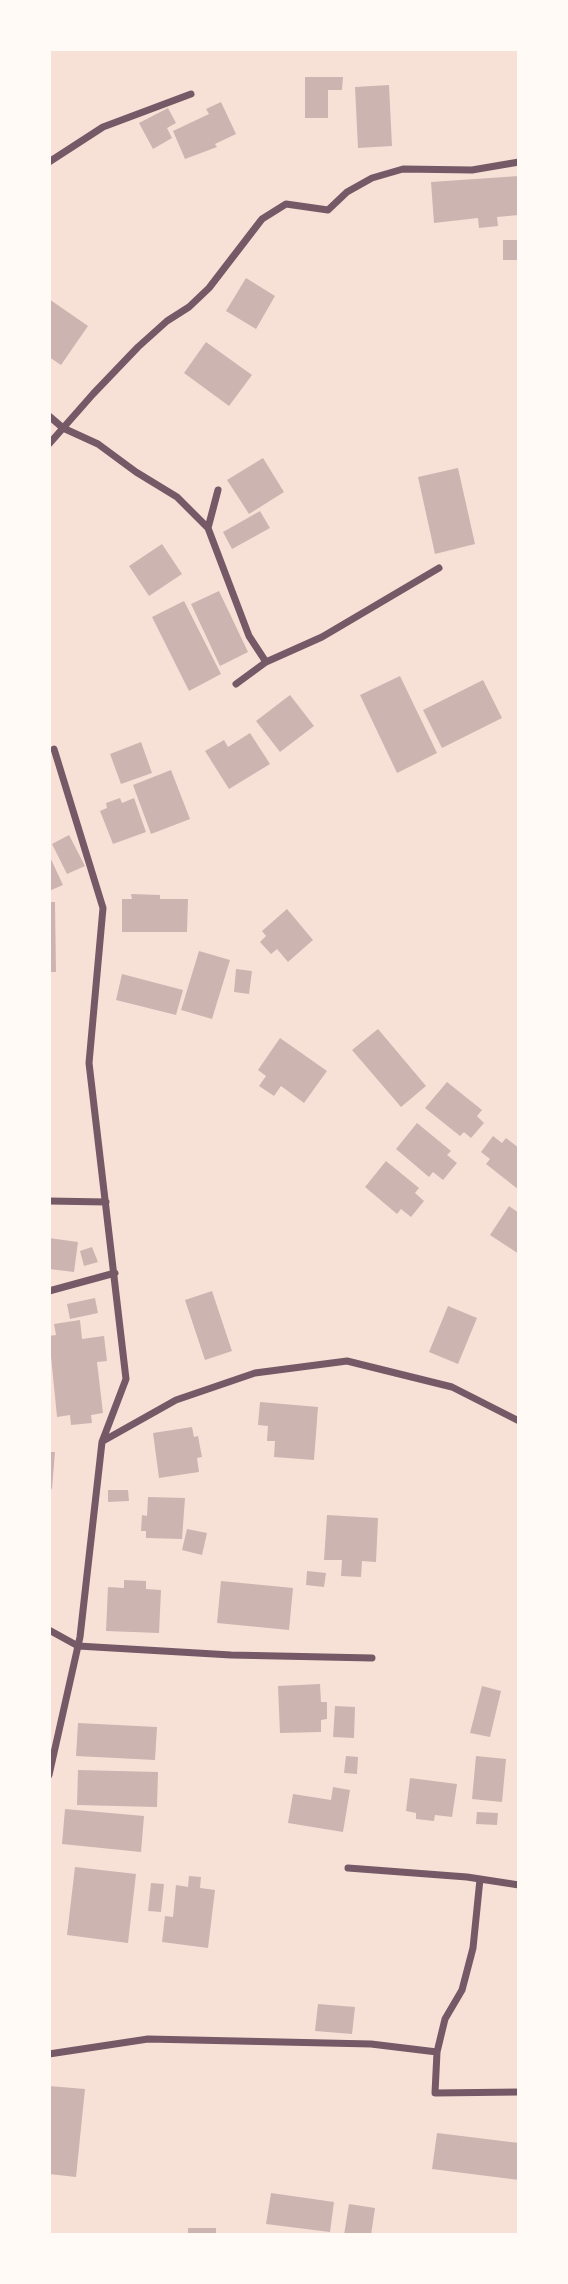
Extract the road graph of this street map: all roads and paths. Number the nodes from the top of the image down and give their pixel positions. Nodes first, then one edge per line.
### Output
1 (191, 94) dead end
2 (49, 162) edge
3 (519, 162) edge
4 (49, 416) edge
5 (63, 428) junction
6 (49, 444) edge
7 (218, 490) dead end
8 (208, 528) junction
9 (439, 568) dead end
10 (266, 662) junction
11 (236, 684) dead end
12 (54, 750) dead end
13 (49, 1201) edge
14 (106, 1202) junction
15 (114, 1273) junction
16 (49, 1291) edge
17 (519, 1420) edge
18 (102, 1441) junction
19 (49, 1630) edge
20 (78, 1646) junction
21 (372, 1658) dead end
22 (49, 1775) edge
23 (348, 1868) dead end
24 (480, 1879) junction
25 (519, 1885) edge
26 (437, 2052) junction
27 (49, 2054) edge
28 (519, 2092) edge

1 - 2 street
3 - 5 street
4 - 5 street
5 - 6 street
5 - 8 street
7 - 8 street
8 - 10 street
9 - 10 street
10 - 11 street
12 - 14 street
13 - 14 street
14 - 15 street
15 - 16 street
15 - 18 street
17 - 18 street
18 - 20 street
19 - 20 street
20 - 21 street
20 - 22 street
23 - 24 street
24 - 25 street
24 - 26 street
26 - 27 street
26 - 28 street

